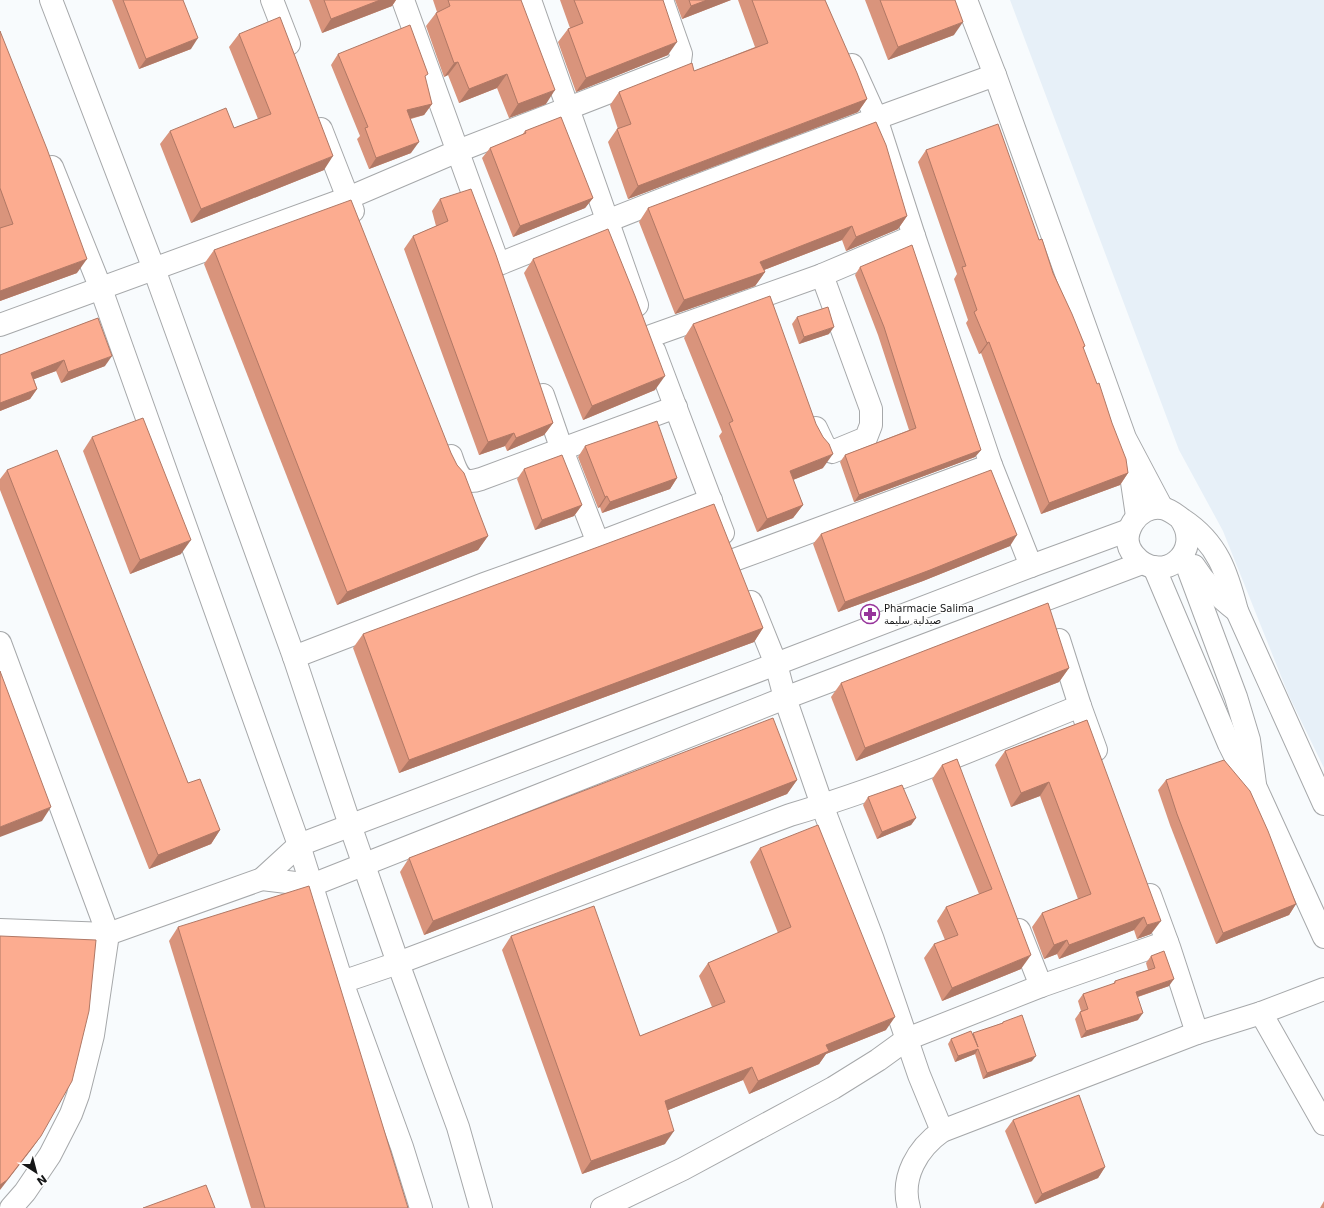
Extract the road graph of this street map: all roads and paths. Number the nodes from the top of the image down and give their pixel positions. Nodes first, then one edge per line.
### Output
1 (51, 0) edge
2 (272, 0) edge
3 (403, 0) edge
4 (530, 0) edge
5 (662, 0) edge
6 (966, 0) edge
7 (844, 47) edge
8 (297, 66) edge
9 (995, 75) junction
10 (568, 108) junction
11 (314, 110) edge
12 (876, 118) junction
13 (46, 151) edge
14 (458, 151) junction
15 (348, 198) junction
16 (607, 221) junction
17 (359, 227) edge
18 (914, 236) junction
19 (498, 264) junction
20 (154, 269) junction
21 (822, 274) junction
22 (506, 286) edge
23 (101, 289) junction
24 (768, 294) junction
25 (776, 316) edge
26 (0, 325) edge
27 (648, 336) junction
28 (536, 375) edge
29 (676, 407) junction
30 (810, 411) edge
31 (1125, 438) junction
32 (444, 440) edge
33 (562, 450) junction
34 (991, 465) junction
35 (711, 500) junction
36 (1171, 513) junction
37 (1133, 523) junction
38 (598, 543) junction
39 (1184, 552) junction
40 (734, 560) junction
41 (1148, 565) junction
42 (1031, 566) junction
43 (1237, 611) junction
44 (1050, 612) junction
45 (0, 643) edge
46 (294, 657) junction
47 (776, 664) junction
48 (785, 698) junction
49 (1080, 706) junction
50 (1102, 765) edge
51 (1256, 788) junction
52 (1324, 804) edge
53 (822, 806) junction
54 (350, 825) junction
55 (299, 845) junction
56 (364, 864) junction
57 (1142, 875) edge
58 (262, 879) junction
59 (312, 885) junction
60 (1013, 912) edge
61 (0, 930) edge
62 (108, 934) junction
63 (1324, 937) edge
64 (1167, 942) junction
65 (398, 963) junction
66 (342, 982) junction
67 (1041, 986) junction
68 (1324, 989) edge
69 (1260, 1013) junction
70 (1197, 1033) junction
71 (907, 1039) junction
72 (1324, 1124) edge
73 (942, 1131) junction
74 (11, 1208) edge
75 (421, 1208) edge
76 (481, 1208) edge
77 (602, 1208) edge
78 (909, 1208) edge

1 - 20 street
2 - 8 street
3 - 14 street
4 - 10 street
5 - 10 street
6 - 9 street
7 - 12 street
9 - 12 street
9 - 31 street
10 - 14 street
10 - 16 street
11 - 15 street
12 - 16 street
12 - 18 street
13 - 23 street
14 - 15 street
14 - 19 street
15 - 17 street
15 - 20 street
16 - 19 street
16 - 27 street
18 - 21 street
18 - 34 street
19 - 22 street
20 - 23 street
20 - 46 street
21 - 24 street
21 - 30 street
23 - 26 street
23 - 55 street
24 - 25 street
24 - 27 street
27 - 29 street
28 - 33 street
29 - 33 street
29 - 35 street
31 - 36 street
31 - 37 street
32 - 33 street
33 - 38 street
34 - 40 street
34 - 42 street
35 - 38 street
35 - 40 street
36 - 37 street
36 - 39 street
36 - 43 street
37 - 41 street
37 - 42 street
38 - 46 street
39 - 41 street
39 - 43 street
39 - 51 street
40 - 47 street
41 - 44 street
41 - 51 street
42 - 47 street
43 - 52 street
44 - 48 street
44 - 49 street
45 - 62 street
46 - 54 street
47 - 48 street
47 - 54 street
48 - 53 street
48 - 56 street
49 - 50 street
49 - 53 street
51 - 63 street
53 - 65 street
53 - 71 street
54 - 55 street
54 - 56 street
55 - 58 street
55 - 59 street
56 - 59 street
56 - 65 street
57 - 64 street
58 - 59 street
58 - 62 street
59 - 66 street
60 - 67 street
61 - 62 street
62 - 74 street
64 - 67 street
64 - 70 street
65 - 66 street
65 - 76 street
66 - 75 street
67 - 71 street
68 - 69 street
69 - 70 street
69 - 72 street
70 - 73 street
71 - 73 street
71 - 77 street
73 - 78 street

